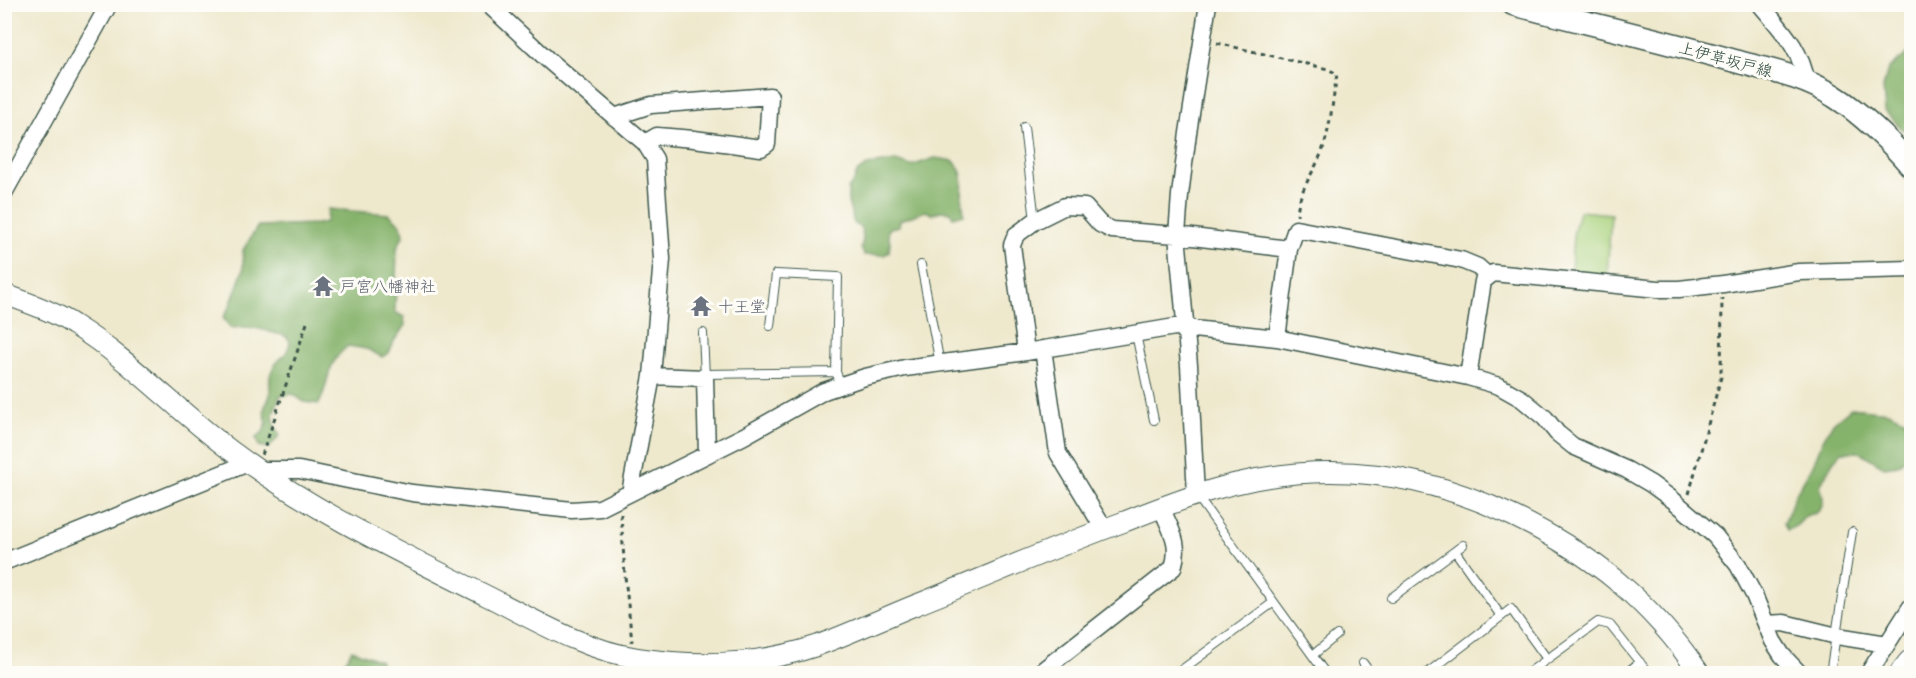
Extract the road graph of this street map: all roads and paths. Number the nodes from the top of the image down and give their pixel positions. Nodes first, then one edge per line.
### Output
1 (109, 4) edge
2 (488, 4) edge
3 (1209, 4) edge
4 (1513, 4) edge
5 (1760, 4) edge
6 (1204, 40) junction
7 (1807, 83) junction
8 (614, 117) junction
9 (1024, 127) dead end
10 (645, 143) junction
11 (1911, 167) edge
12 (4, 193) edge
13 (1035, 221) junction
14 (1296, 229) junction
15 (1177, 235) junction
16 (1289, 249) junction
17 (921, 265) dead end
18 (1911, 269) edge
19 (1488, 276) junction
20 (1723, 284) junction
21 (4, 294) edge
22 (307, 323) dead end
23 (770, 326) dead end
24 (1185, 327) junction
25 (703, 333) dead end
26 (1136, 334) junction
27 (1277, 338) junction
28 (1034, 350) junction
29 (939, 364) junction
30 (652, 376) junction
31 (705, 376) junction
32 (1468, 377) junction
33 (838, 379) junction
34 (1154, 420) dead end
35 (707, 454) junction
36 (252, 467) junction
37 (1196, 495) junction
38 (625, 497) junction
39 (1161, 507) junction
40 (1685, 510) junction
41 (1104, 529) junction
42 (1852, 532) dead end
43 (1463, 545) dead end
44 (1455, 551) junction
45 (4, 562) edge
46 (1390, 598) dead end
47 (1274, 602) junction
48 (1911, 605) edge
49 (1501, 616) junction
50 (1766, 624) junction
51 (1337, 635) dead end
52 (1837, 636) junction
53 (1887, 644) junction
54 (1313, 655) junction
55 (634, 658) junction
56 (1547, 659) junction
57 (1640, 662) junction
58 (1364, 663) dead end
59 (1911, 665) edge
60 (1038, 674) edge
61 (1176, 674) edge
62 (1326, 674) edge
63 (1371, 674) edge
64 (1426, 674) edge
65 (1527, 674) edge
66 (1625, 674) edge
67 (1649, 674) edge
68 (1700, 674) edge
69 (1800, 674) edge
70 (1830, 674) edge
71 (1868, 674) edge
72 (1905, 674) edge

1 - 12 street
2 - 8 street
3 - 6 street
4 - 7 main road, 上伊草坂戸線
5 - 7 street
6 - 14 path
6 - 15 street
7 - 11 main road, 上伊草坂戸線
8 - 10 street
8 - 10 street
9 - 13 lane
10 - 30 street
13 - 15 street
13 - 28 street
14 - 16 street
14 - 19 street
15 - 16 street
15 - 24 street
16 - 27 street
17 - 29 lane
18 - 20 street
19 - 20 street
19 - 32 street
20 - 40 path
21 - 36 street
22 - 36 path
23 - 33 lane
24 - 26 street
24 - 27 street
24 - 37 street
25 - 31 lane
26 - 28 street
26 - 34 lane
27 - 32 street
28 - 29 street
28 - 41 street
29 - 33 street
30 - 31 street
30 - 38 street
31 - 33 lane
31 - 35 street
32 - 40 street
33 - 35 street
35 - 38 street
36 - 38 street
36 - 45 street
36 - 55 street
37 - 39 street
37 - 47 lane
37 - 68 street
38 - 55 path
39 - 41 street
39 - 60 street
40 - 50 street
41 - 55 street
42 - 52 lane
43 - 44 lane
44 - 46 lane
44 - 49 lane
47 - 54 lane
47 - 61 lane
48 - 53 street
49 - 56 lane
49 - 64 lane
50 - 52 street
50 - 69 street
51 - 54 lane
52 - 53 street
52 - 70 lane
53 - 71 street
54 - 62 lane
56 - 57 lane
56 - 65 lane
57 - 66 lane
57 - 67 lane
58 - 63 lane
59 - 72 highway

